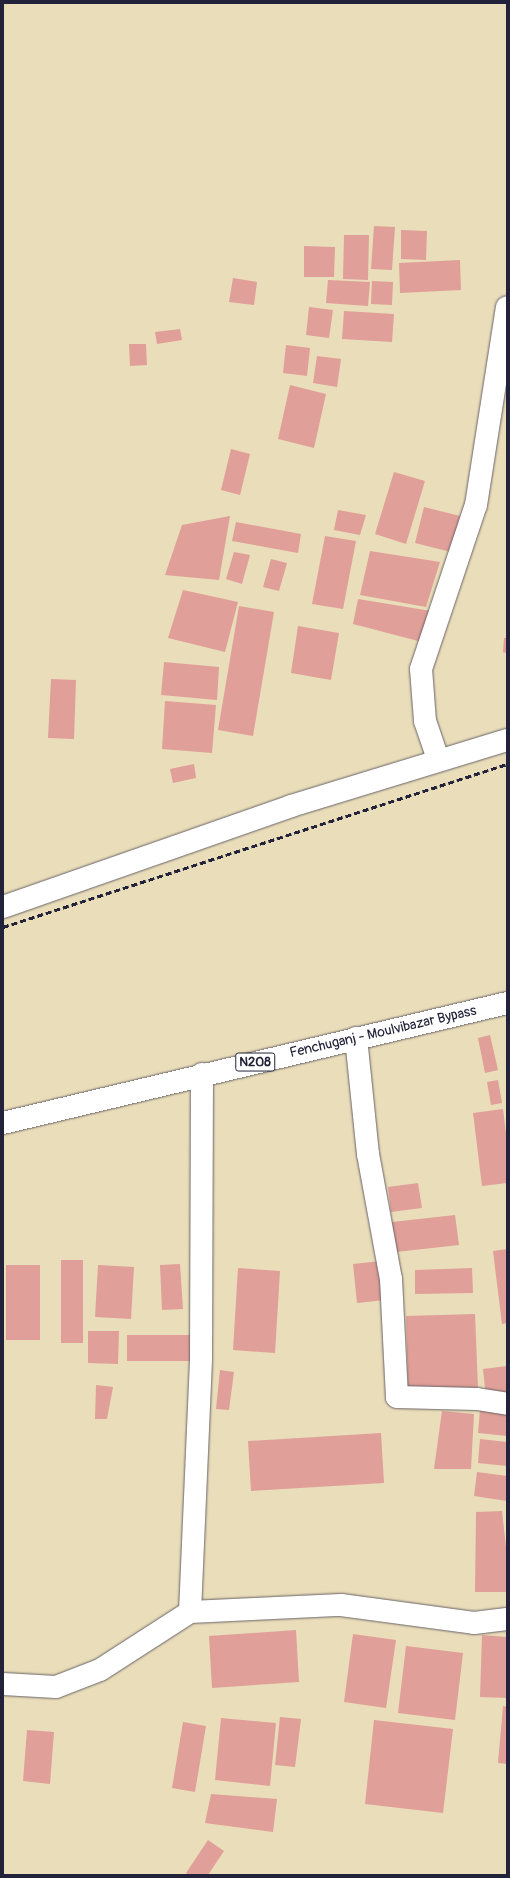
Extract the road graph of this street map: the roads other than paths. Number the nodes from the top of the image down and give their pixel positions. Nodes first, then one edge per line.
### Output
1 (507, 307) edge
2 (507, 740) edge
3 (438, 759) junction
4 (3, 907) edge
5 (507, 1003) edge
6 (356, 1038) junction
7 (202, 1074) junction
8 (3, 1123) edge
9 (507, 1404) edge
10 (190, 1612) junction
11 (507, 1619) edge
12 (3, 1684) edge

1 - 3 main road
2 - 3 main road
3 - 4 main road
5 - 6 main road, Fenchuganj - Moulvibazar Bypass / N208
6 - 7 main road, Fenchuganj - Moulvibazar Bypass / N208
6 - 9 main road
7 - 8 main road, Fenchuganj - Moulvibazar Bypass / N208
7 - 10 main road
10 - 11 main road
10 - 12 main road

